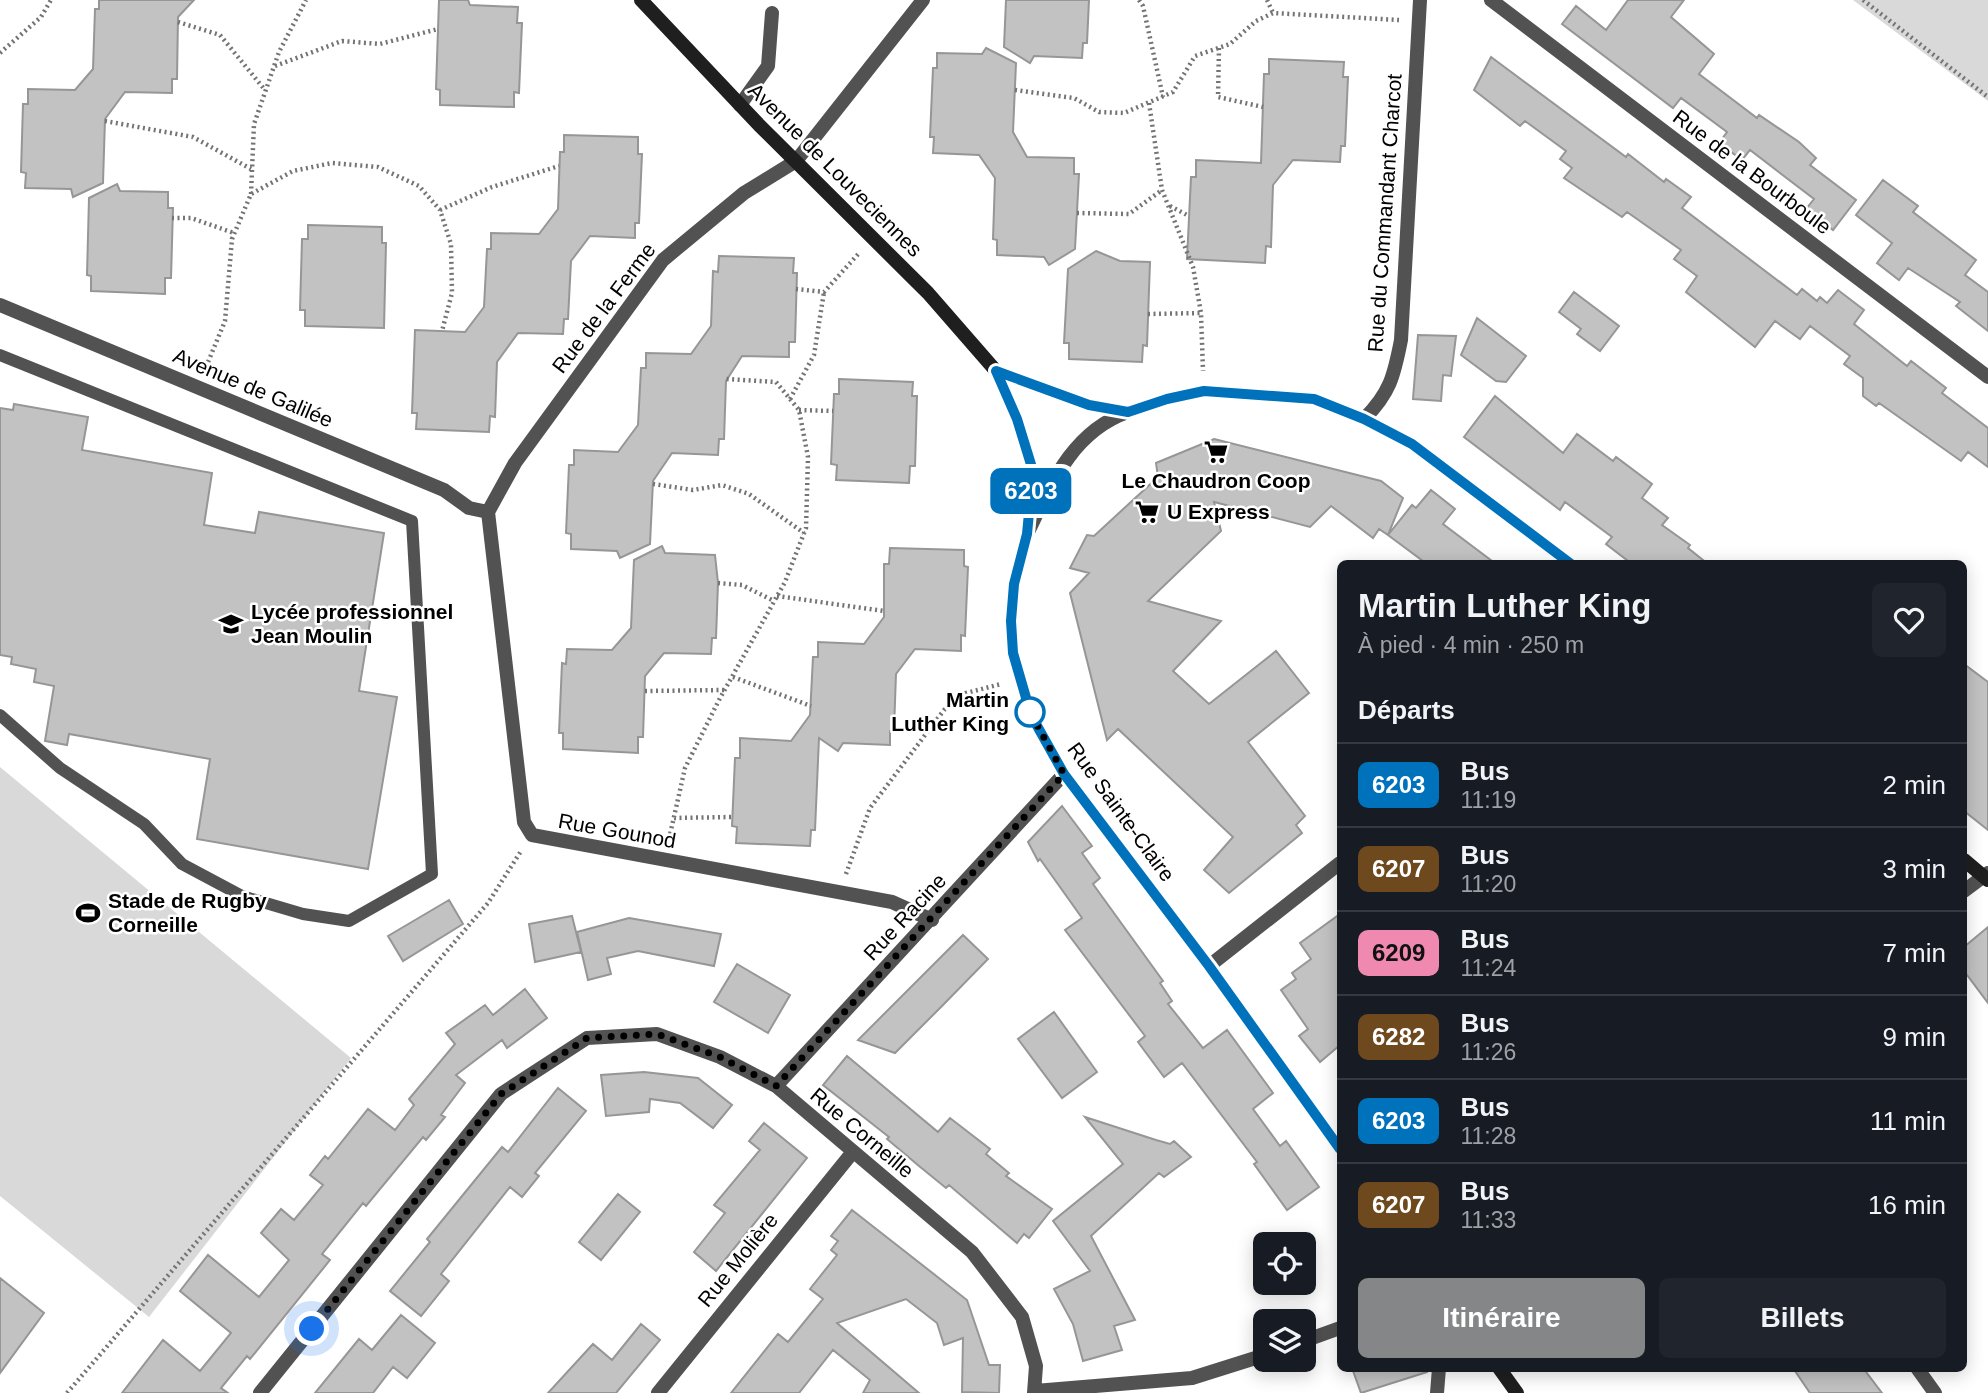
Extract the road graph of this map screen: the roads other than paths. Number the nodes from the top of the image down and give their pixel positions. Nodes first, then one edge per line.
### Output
1 (641, 0) edge
2 (923, 0) edge
3 (1420, 0) edge
4 (1491, 0) edge
5 (772, 13) dead end
6 (740, 105) junction
7 (796, 161) junction
8 (0, 305) edge
9 (0, 355) edge
10 (996, 371) junction
11 (1988, 377) edge
12 (1128, 412) junction
13 (1364, 419) junction
14 (488, 513) junction
15 (1027, 534) junction
16 (1566, 560) edge
17 (0, 715) edge
18 (1064, 774) junction
19 (1967, 862) edge
20 (1337, 865) edge
21 (1987, 876) edge
22 (1967, 889) edge
23 (932, 920) junction
24 (1209, 966) junction
25 (776, 1086) junction
26 (1337, 1145) edge
27 (852, 1153) junction
28 (1337, 1329) edge
29 (1316, 1337) edge
30 (1253, 1359) edge
31 (1439, 1372) edge
32 (1502, 1372) edge
33 (1920, 1372) edge
34 (1035, 1392) edge
35 (260, 1393) edge
36 (658, 1393) edge
37 (1437, 1393) edge
38 (1517, 1393) edge
39 (1935, 1393) edge

1 - 6 street, Avenue de Louveciennes
2 - 7 street, Rue de la Ferme
3 - 13 street, Rue du Commandant Charcot
4 - 11 street, Rue de la Bourboule
5 - 6 street
6 - 7 street, Avenue de Louveciennes
7 - 10 street, Avenue de Louveciennes
7 - 14 street, Rue de la Ferme
8 - 14 street, Avenue de Galilée
9 - 17 lane
10 - 12 street, Avenue de Louveciennes
10 - 15 street, Avenue de Louveciennes
12 - 13 street
12 - 15 street, Rue Sainte-Claire
13 - 16 street
14 - 23 street, Rue Gounod
15 - 18 street, Rue Sainte-Claire
18 - 23 street, Rue Racine
18 - 24 street, Rue Sainte-Claire
19 - 21 street
20 - 24 street
21 - 22 street
23 - 25 street, Rue Racine
24 - 26 street, Rue Sainte-Claire
25 - 27 street, Rue Corneille
25 - 35 street, Rue Corneille
27 - 34 street, Rue Corneille
27 - 36 street, Rue Molière
28 - 29 street
30 - 34 street
31 - 37 street
32 - 38 street
33 - 39 street

